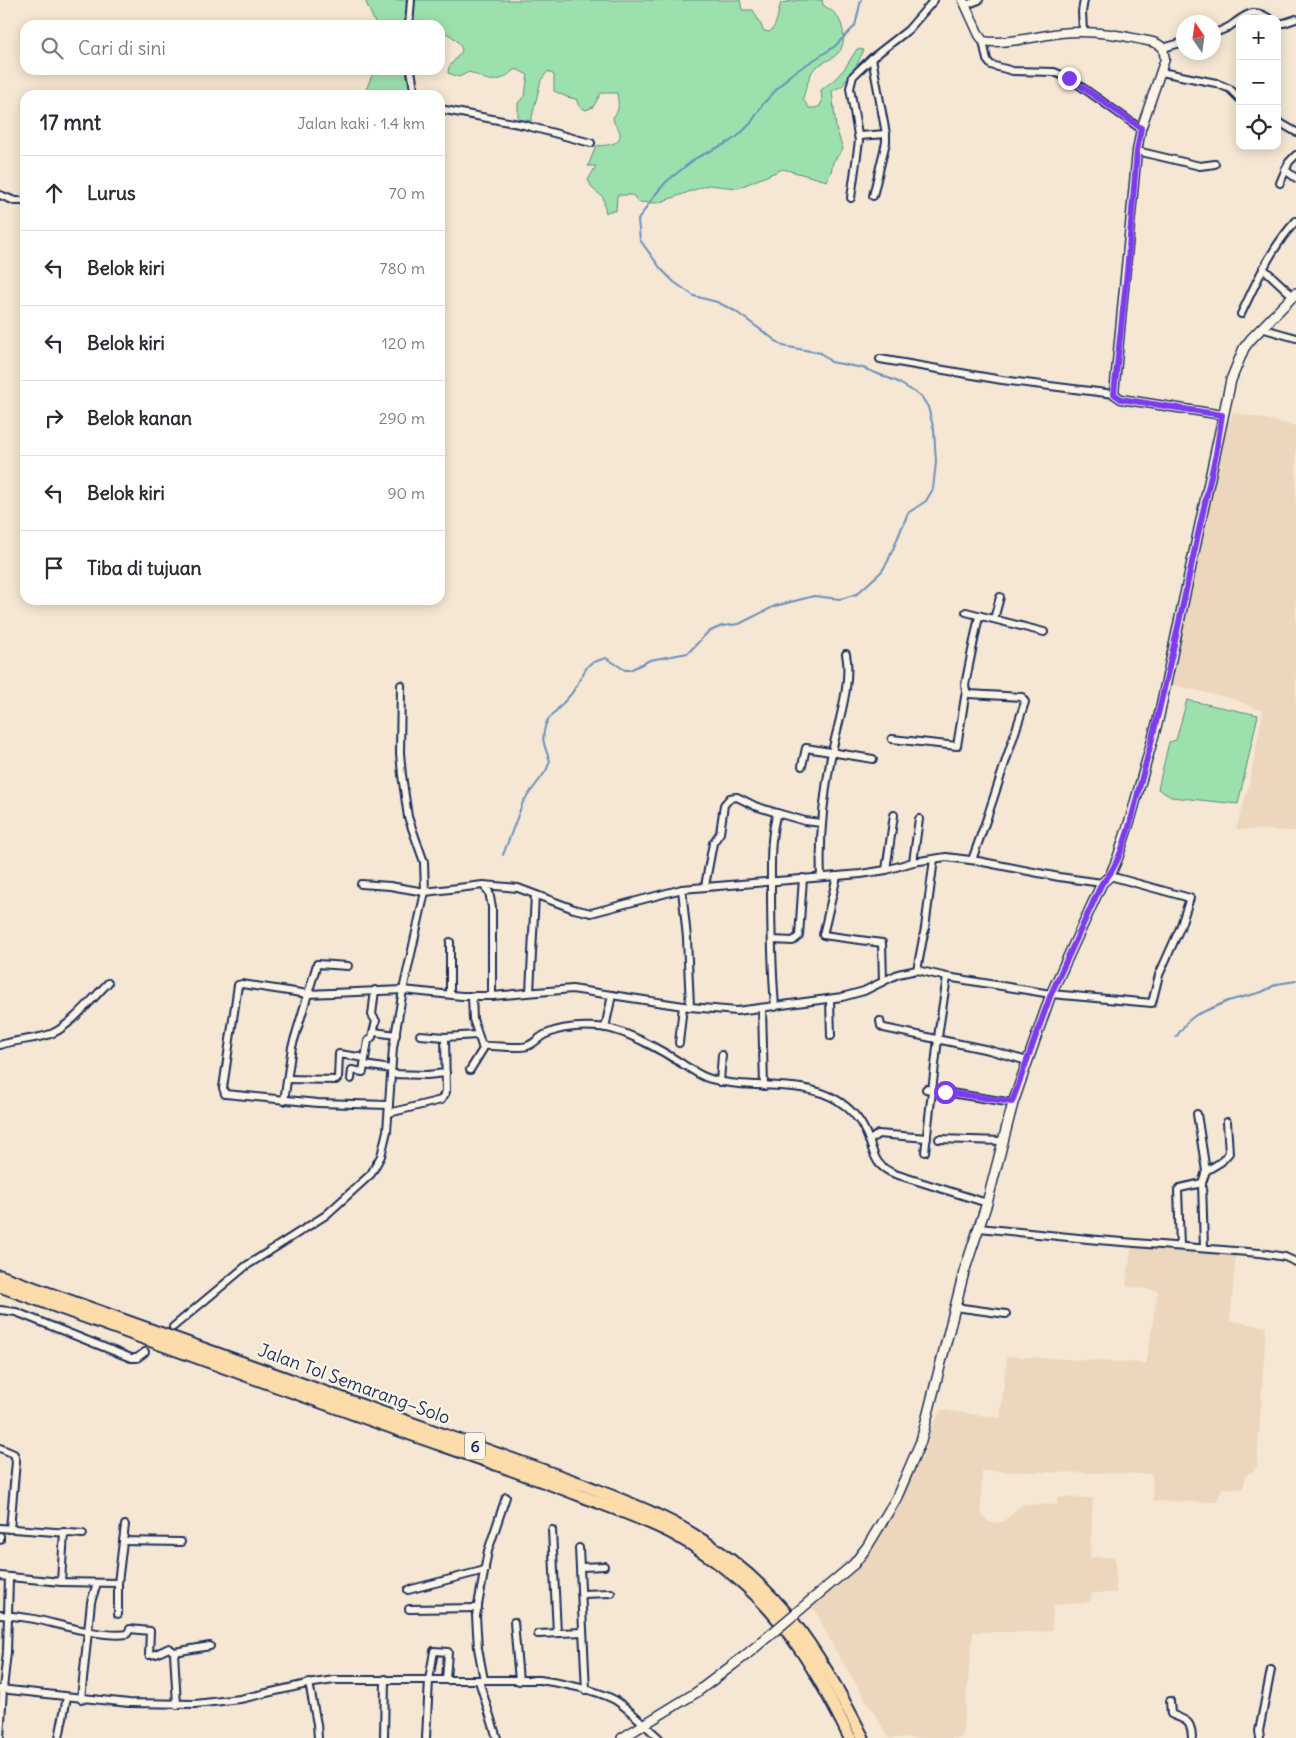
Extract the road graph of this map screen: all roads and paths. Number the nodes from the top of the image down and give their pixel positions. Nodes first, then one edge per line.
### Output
1 (411, 0) edge
2 (934, 0) edge
3 (979, 0) edge
4 (1084, 0) edge
5 (964, 2) edge
6 (1246, 15) edge
7 (1264, 15) edge
8 (1296, 19) edge
9 (409, 20) edge
10 (1236, 21) edge
11 (1281, 23) edge
12 (1221, 30) edge
13 (1082, 31) junction
14 (983, 41) junction
15 (1176, 44) edge
16 (1163, 48) junction
17 (872, 58) junction
18 (1160, 72) junction
19 (412, 75) edge
20 (414, 90) edge
21 (1236, 94) edge
22 (445, 110) edge
23 (1281, 123) edge
24 (1141, 128) junction
25 (1296, 132) edge
26 (886, 134) junction
27 (859, 136) junction
28 (591, 142) dead end
29 (1137, 151) junction
30 (1296, 155) edge
31 (1215, 164) dead end
32 (1285, 170) junction
33 (1296, 178) edge
34 (1280, 183) dead end
35 (0, 195) edge
36 (873, 196) dead end
37 (851, 198) dead end
38 (20, 202) edge
39 (1296, 221) edge
40 (1263, 268) junction
41 (1294, 294) edge
42 (1241, 314) dead end
43 (1261, 328) junction
44 (1296, 338) edge
45 (880, 359) dead end
46 (1114, 394) junction
47 (1222, 415) junction
48 (1000, 596) dead end
49 (966, 612) dead end
50 (980, 616) junction
51 (994, 619) junction
52 (1044, 632) dead end
53 (846, 654) dead end
54 (401, 685) dead end
55 (966, 691) junction
56 (892, 739) dead end
57 (832, 752) junction
58 (873, 760) dead end
59 (802, 766) dead end
60 (777, 813) junction
61 (894, 815) dead end
62 (919, 819) dead end
63 (821, 823) junction
64 (934, 859) junction
65 (972, 860) junction
66 (913, 862) junction
67 (886, 870) junction
68 (837, 876) junction
69 (1110, 876) junction
70 (821, 877) junction
71 (803, 878) junction
72 (771, 880) junction
73 (1102, 883) junction
74 (362, 884) dead end
75 (483, 885) junction
76 (705, 886) junction
77 (682, 888) junction
78 (426, 892) junction
79 (534, 895) junction
80 (772, 940) junction
81 (450, 942) dead end
82 (348, 966) dead end
83 (917, 970) junction
84 (948, 977) junction
85 (108, 982) dead end
86 (882, 982) junction
87 (375, 990) junction
88 (403, 990) junction
89 (530, 992) junction
90 (308, 994) junction
91 (450, 994) junction
92 (1051, 994) junction
93 (612, 995) junction
94 (472, 996) junction
95 (492, 996) junction
96 (830, 1000) junction
97 (686, 1007) junction
98 (775, 1007) junction
99 (762, 1008) junction
100 (880, 1021) dead end
101 (605, 1028) junction
102 (374, 1032) junction
103 (396, 1035) junction
104 (420, 1035) dead end
105 (477, 1035) junction
106 (831, 1036) dead end
107 (445, 1037) junction
108 (938, 1040) junction
109 (679, 1043) dead end
110 (0, 1045) edge
111 (482, 1046) junction
112 (722, 1055) dead end
113 (1027, 1061) junction
114 (364, 1062) junction
115 (470, 1070) dead end
116 (391, 1071) junction
117 (446, 1073) junction
118 (287, 1079) junction
119 (351, 1079) dead end
120 (720, 1082) junction
121 (764, 1086) junction
122 (926, 1089) dead end
123 (933, 1090) junction
124 (284, 1101) junction
125 (1012, 1102) junction
126 (389, 1109) junction
127 (1197, 1114) dead end
128 (1227, 1122) dead end
129 (927, 1138) junction
130 (939, 1139) dead end
131 (1002, 1141) junction
132 (869, 1142) junction
133 (925, 1152) dead end
134 (1206, 1171) junction
135 (1202, 1183) junction
136 (987, 1203) junction
137 (979, 1228) junction
138 (1180, 1246) junction
139 (1204, 1248) junction
140 (1296, 1262) edge
141 (0, 1276) edge
142 (0, 1286) edge
143 (955, 1307) junction
144 (0, 1310) edge
145 (1006, 1314) dead end
146 (173, 1327) dead end
147 (145, 1352) dead end
148 (0, 1448) edge
149 (506, 1498) dead end
150 (125, 1525) dead end
151 (0, 1528) edge
152 (10, 1529) junction
153 (552, 1530) dead end
154 (64, 1532) junction
155 (0, 1534) edge
156 (83, 1534) dead end
157 (0, 1540) edge
158 (123, 1541) junction
159 (181, 1542) dead end
160 (579, 1548) dead end
161 (604, 1566) dead end
162 (581, 1567) junction
163 (485, 1570) junction
164 (0, 1576) edge
165 (9, 1577) junction
166 (61, 1582) junction
167 (97, 1583) junction
168 (118, 1583) junction
169 (408, 1590) dead end
170 (611, 1593) dead end
171 (582, 1594) junction
172 (478, 1608) junction
173 (409, 1609) dead end
174 (118, 1614) dead end
175 (0, 1615) edge
176 (8, 1615) junction
177 (514, 1622) dead end
178 (89, 1631) junction
179 (583, 1632) junction
180 (557, 1633) junction
181 (538, 1634) dead end
182 (210, 1646) dead end
183 (174, 1652) junction
184 (1271, 1670) dead end
185 (385, 1679) junction
186 (429, 1680) junction
187 (446, 1680) junction
188 (481, 1681) junction
189 (519, 1681) junction
190 (308, 1683) junction
191 (1, 1689) edge
192 (586, 1690) junction
193 (67, 1697) junction
194 (81, 1699) junction
195 (1170, 1700) dead end
196 (177, 1705) junction
197 (644, 1725) junction
198 (0, 1738) edge
199 (59, 1738) edge
200 (318, 1738) edge
201 (384, 1738) edge
202 (426, 1738) edge
203 (497, 1738) edge
204 (622, 1738) edge
205 (660, 1738) edge
206 (850, 1738) edge
207 (863, 1738) edge
208 (1192, 1738) edge
209 (1260, 1738) edge

1 - 9 street
2 - 17 street
3 - 5 street
4 - 13 street
5 - 14 street
6 - 7 street
8 - 11 street
10 - 12 street
13 - 14 street
13 - 16 street
14 - 24 street
15 - 16 street
16 - 18 street
17 - 26 street
17 - 27 street
18 - 21 street
18 - 24 street
19 - 20 street
22 - 28 street
23 - 25 street
24 - 29 street
26 - 27 street
26 - 36 street
27 - 37 street
29 - 31 street
29 - 46 street
30 - 32 street
32 - 33 street
32 - 34 street
35 - 38 street
39 - 40 street
40 - 41 street
40 - 42 street
41 - 43 main road
43 - 44 street
43 - 47 main road
45 - 46 street
46 - 47 street
47 - 69 main road
48 - 51 street
49 - 50 street
50 - 51 street
50 - 55 street
51 - 52 street
53 - 57 street
54 - 78 street
55 - 56 street
55 - 65 street
57 - 58 street
57 - 59 street
57 - 63 street
60 - 63 street
60 - 72 street
60 - 76 street
61 - 67 street
62 - 66 street
63 - 70 street
64 - 65 street
64 - 66 street
64 - 83 street
65 - 73 street
66 - 67 street
67 - 68 street
68 - 70 street
68 - 86 street
69 - 73 main road
69 - 92 street
70 - 71 street
71 - 72 street
71 - 80 street
72 - 76 street
72 - 80 street
73 - 92 main road
74 - 78 street
75 - 78 street
75 - 79 street
75 - 95 street
76 - 77 street
77 - 79 street
77 - 97 street
78 - 88 street
79 - 89 street
80 - 98 street
81 - 91 street
82 - 90 street
83 - 84 street
83 - 86 street
84 - 92 street
84 - 108 street
85 - 110 street
86 - 96 street
87 - 88 street
87 - 90 street
87 - 102 street
88 - 91 street
88 - 103 street
89 - 93 street
89 - 95 street
90 - 118 street
90 - 124 street
91 - 94 street
92 - 113 main road
93 - 97 street
93 - 101 street
94 - 95 street
94 - 105 street
96 - 98 street
96 - 106 street
97 - 99 street
97 - 109 street
98 - 99 street
99 - 121 street
100 - 108 street
101 - 111 street
101 - 120 street
102 - 103 street
102 - 114 street
103 - 116 street
104 - 107 street
105 - 107 street
105 - 111 street
107 - 117 street
108 - 113 street
108 - 123 street
111 - 115 street
112 - 120 street
113 - 125 main road
114 - 116 street
114 - 118 street
114 - 119 street
116 - 117 street
116 - 126 street
117 - 126 street
118 - 124 street
120 - 121 street
121 - 132 street
122 - 123 street
123 - 125 street
123 - 129 street
124 - 126 street
125 - 131 main road
126 - 146 street
127 - 134 street
128 - 134 street
129 - 132 street
129 - 133 street
130 - 131 street
131 - 136 main road
132 - 136 street
134 - 135 street
135 - 138 street
135 - 139 street
136 - 137 main road
137 - 138 street
137 - 143 main road
138 - 139 street
139 - 140 street
141 - 207 highway, Jalan Tol Semarang–Solo / 6
142 - 206 highway, Jalan Tol Semarang–Solo / 6
143 - 145 street
143 - 197 main road, bridge
144 - 147 street
148 - 152 street
149 - 163 street
150 - 158 street
151 - 152 street
151 - 155 street
152 - 154 street
153 - 180 street
154 - 156 street
154 - 166 street
155 - 157 street
158 - 159 street
158 - 168 street
160 - 162 street
161 - 162 street
162 - 171 street
163 - 169 street
163 - 172 street
164 - 165 street
165 - 166 street
165 - 176 street
166 - 167 street
167 - 168 street
167 - 178 street
168 - 174 street
170 - 171 street
171 - 179 street
172 - 173 street
172 - 188 street
175 - 176 street
176 - 178 street
176 - 191 street
177 - 189 street
178 - 183 street
178 - 194 street
179 - 180 street
179 - 192 street
180 - 181 street
182 - 183 street
183 - 196 street
184 - 209 street
185 - 186 street
185 - 190 street
185 - 201 street
186 - 187 street
186 - 187 street
186 - 202 street
187 - 188 street
188 - 189 street
188 - 203 street
189 - 192 street
190 - 196 street
190 - 200 street
191 - 193 street
191 - 198 street
192 - 197 street
193 - 194 street
193 - 199 street
194 - 196 street
195 - 208 street
197 - 204 main road
197 - 205 street

